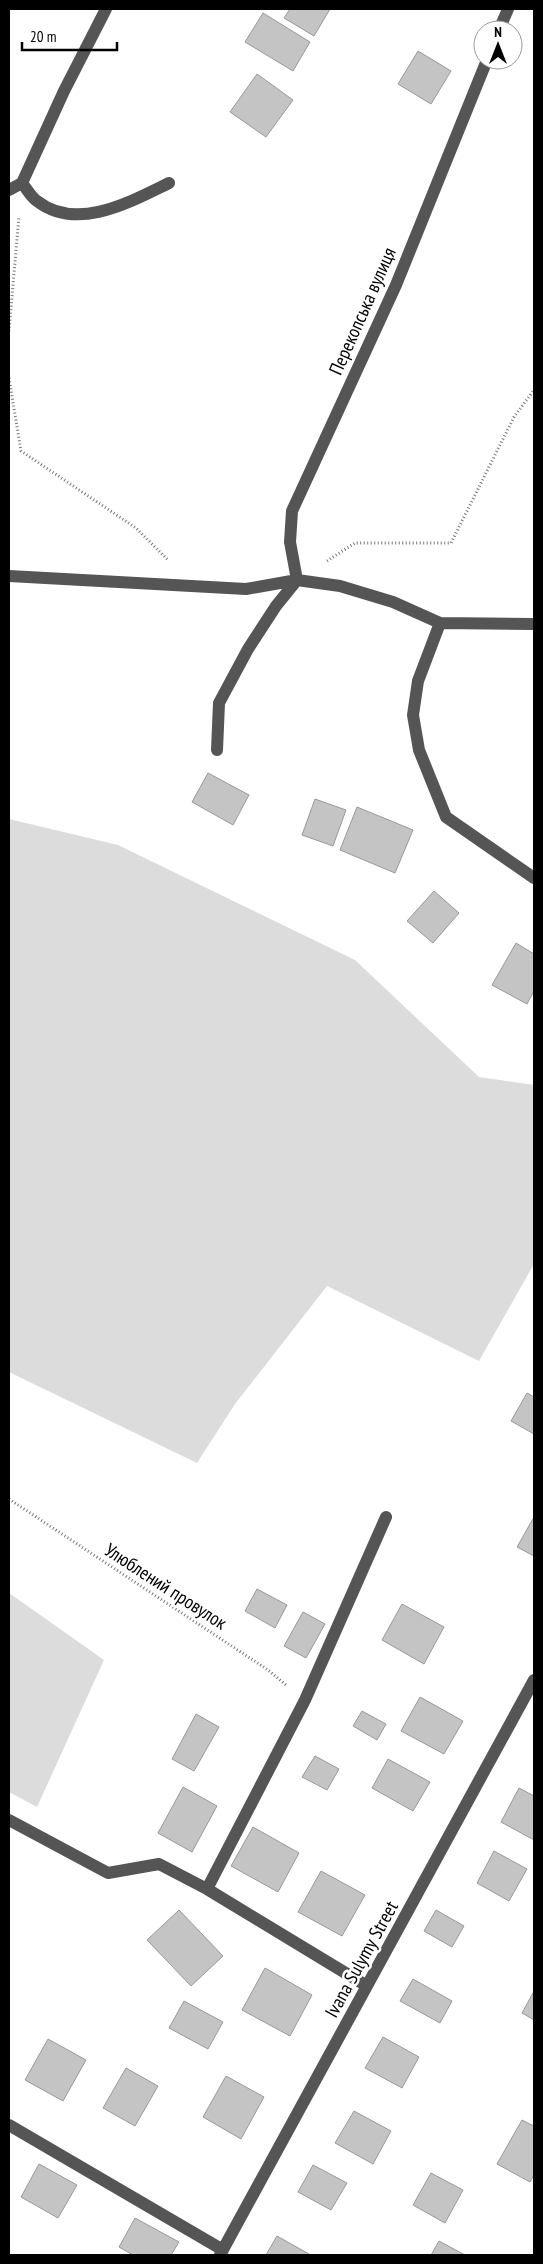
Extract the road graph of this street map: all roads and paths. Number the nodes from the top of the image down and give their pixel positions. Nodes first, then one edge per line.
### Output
1 (106, 9) edge
2 (483, 70) edge
3 (22, 183) junction
4 (168, 183) dead end
5 (9, 190) edge
6 (9, 331) edge
7 (9, 378) edge
8 (534, 390) edge
9 (9, 576) edge
10 (297, 580) junction
11 (194, 586) junction
12 (440, 623) junction
13 (534, 624) edge
14 (217, 750) dead end
15 (534, 878) edge
16 (9, 1499) edge
17 (386, 1517) dead end
18 (534, 1680) edge
19 (305, 1700) junction
20 (9, 1820) edge
21 (207, 1889) junction
22 (367, 1986) junction
23 (9, 2125) edge
24 (222, 2252) edge

1 - 3 street
2 - 10 street, Перекопська вулиця
3 - 4 street
3 - 5 street
3 - 6 path
7 - 11 path
8 - 10 path
9 - 11 street
10 - 11 street
10 - 12 street
10 - 14 street
12 - 13 street
12 - 15 street
16 - 19 path, Улюблений провулок
17 - 19 street
18 - 22 street, Ivana Sulymy Street
19 - 21 street
20 - 21 street
21 - 22 street
22 - 24 street, Ivana Sulymy Street
23 - 24 street

